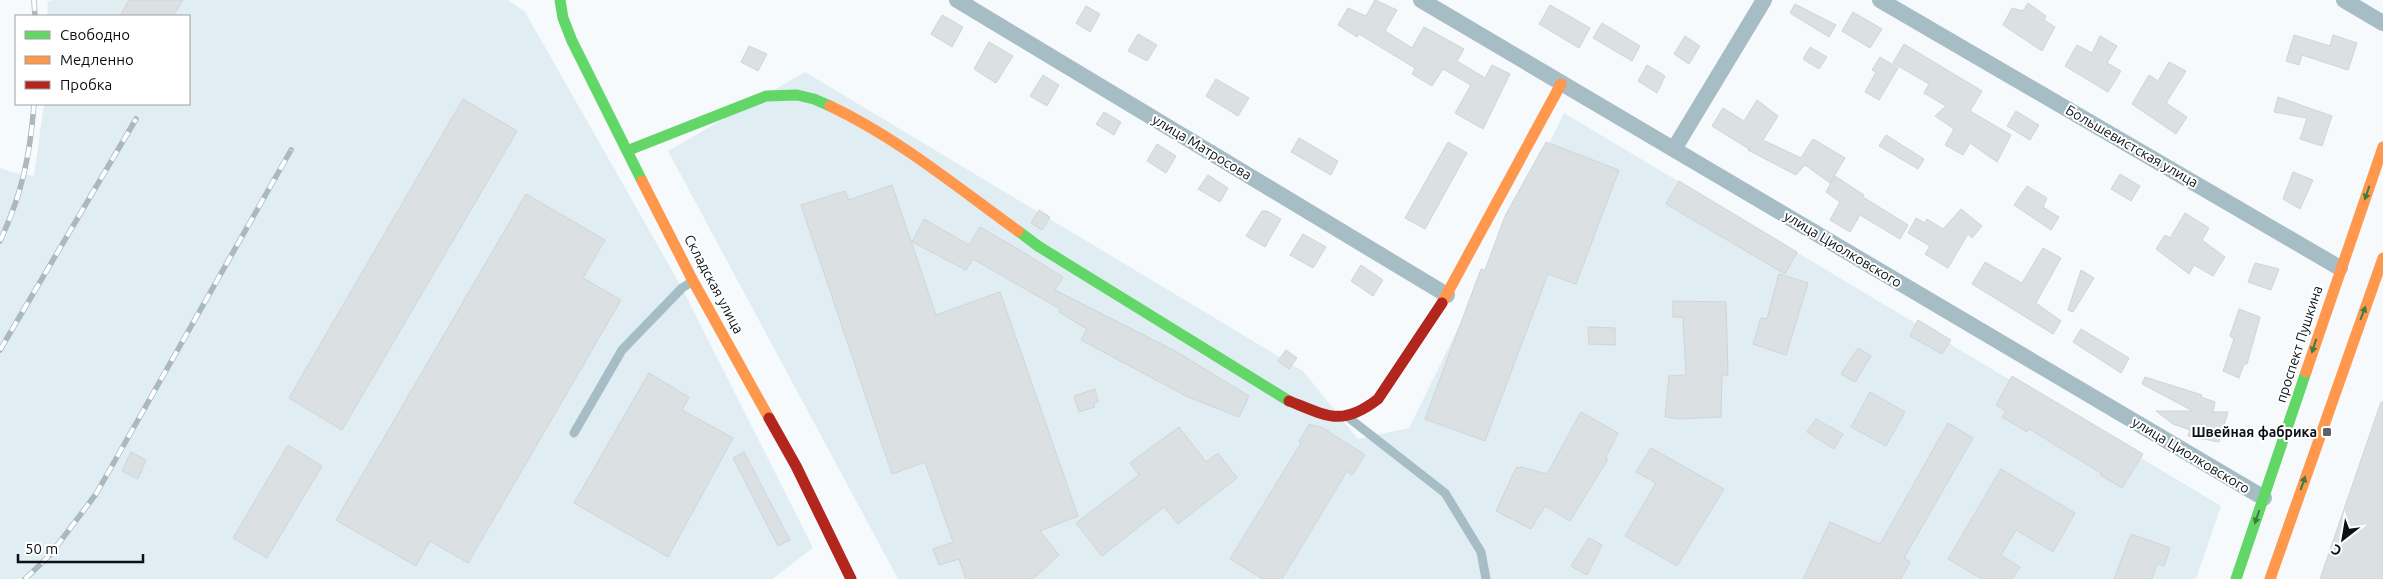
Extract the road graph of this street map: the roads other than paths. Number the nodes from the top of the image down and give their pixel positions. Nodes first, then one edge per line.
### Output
1 (560, 0) edge
2 (957, 0) edge
3 (1421, 0) edge
4 (1764, 0) edge
5 (1880, 0) edge
6 (2344, 0) edge
7 (2383, 23) edge
8 (1561, 84) junction
9 (2383, 146) edge
10 (1674, 149) junction
11 (629, 150) junction
12 (2383, 258) edge
13 (2344, 271) junction
14 (693, 281) junction
15 (2373, 288) edge
16 (1447, 295) junction
17 (1349, 418) junction
18 (574, 433) dead end
19 (2264, 498) junction
20 (851, 579) edge
21 (1486, 579) edge
22 (2236, 579) edge
23 (2270, 579) edge

1 - 11 street, Складская улица
2 - 16 street, улица Матросова
3 - 8 street, улица Циолковского
4 - 10 street
5 - 13 street, Большевистская улица
6 - 7 street
8 - 10 street, улица Циолковского
8 - 16 street
9 -> 13 street, проспект Пушкина
10 - 19 street, улица Циолковского
11 - 14 street, Складская улица
11 - 17 street
12 - 15 street
13 -> 19 street, проспект Пушкина
14 - 18 lane
14 - 20 street, Складская улица
23 -> 15 street
16 - 17 street
17 - 21 lane
19 -> 22 street, проспект Пушкина

